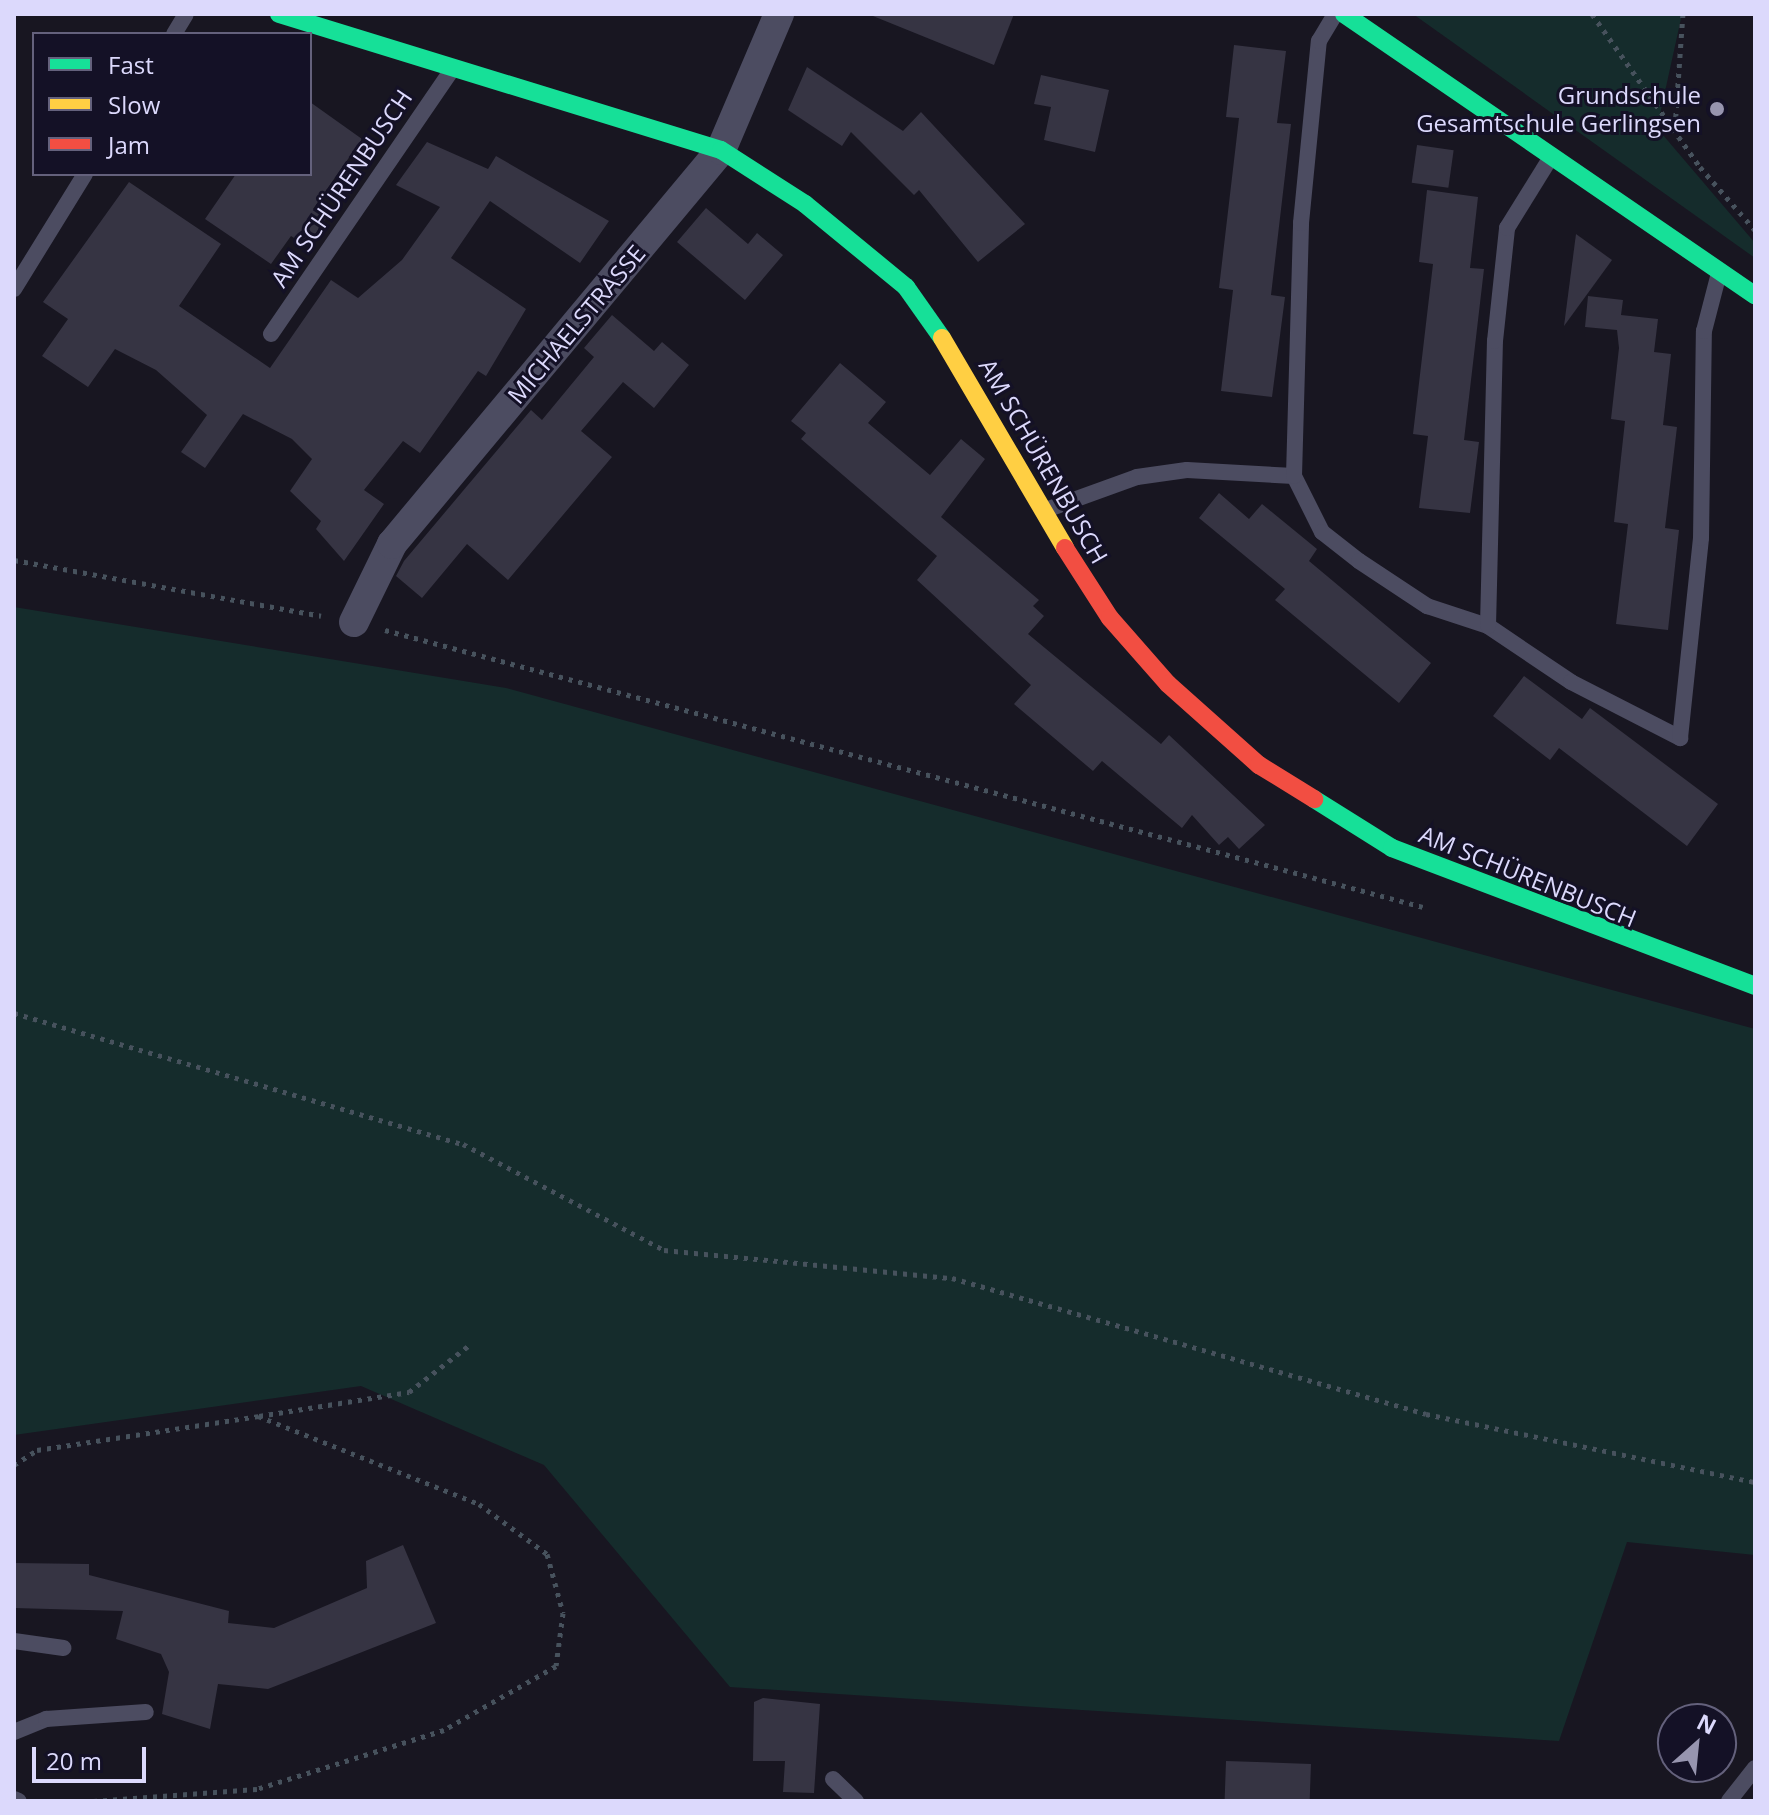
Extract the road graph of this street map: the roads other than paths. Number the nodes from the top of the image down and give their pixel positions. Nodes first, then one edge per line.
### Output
1 (186, 14) edge
2 (279, 14) edge
3 (779, 14) edge
4 (1335, 14) edge
5 (1344, 14) edge
6 (175, 32) edge
7 (451, 70) junction
8 (721, 150) junction
9 (1551, 156) junction
10 (84, 176) edge
11 (1720, 271) junction
12 (14, 289) edge
13 (1755, 295) edge
14 (271, 334) dead end
15 (1294, 476) junction
16 (1041, 511) junction
17 (354, 622) road end
18 (1488, 626) junction
19 (1755, 986) edge
20 (14, 1641) edge
21 (64, 1648) dead end
22 (146, 1712) dead end
23 (14, 1732) edge
24 (1755, 1768) edge
25 (833, 1779) dead end
26 (856, 1801) edge
27 (1729, 1801) edge

1 - 6 lane
2 - 7 street, AM SCHÜRENBUSCH
3 - 8 street, MICHAELSTRASSE
4 - 15 lane
5 - 9 street
7 - 8 street, AM SCHÜRENBUSCH
7 - 14 lane, AM SCHÜRENBUSCH
8 - 16 street, AM SCHÜRENBUSCH
8 - 17 street, MICHAELSTRASSE
9 - 11 street
9 - 18 lane
10 - 12 lane
11 - 13 street
11 - 18 lane
15 - 16 lane
15 - 18 lane
16 - 19 street, AM SCHÜRENBUSCH
20 - 21 lane
22 - 23 lane
24 - 27 lane
25 - 26 lane

